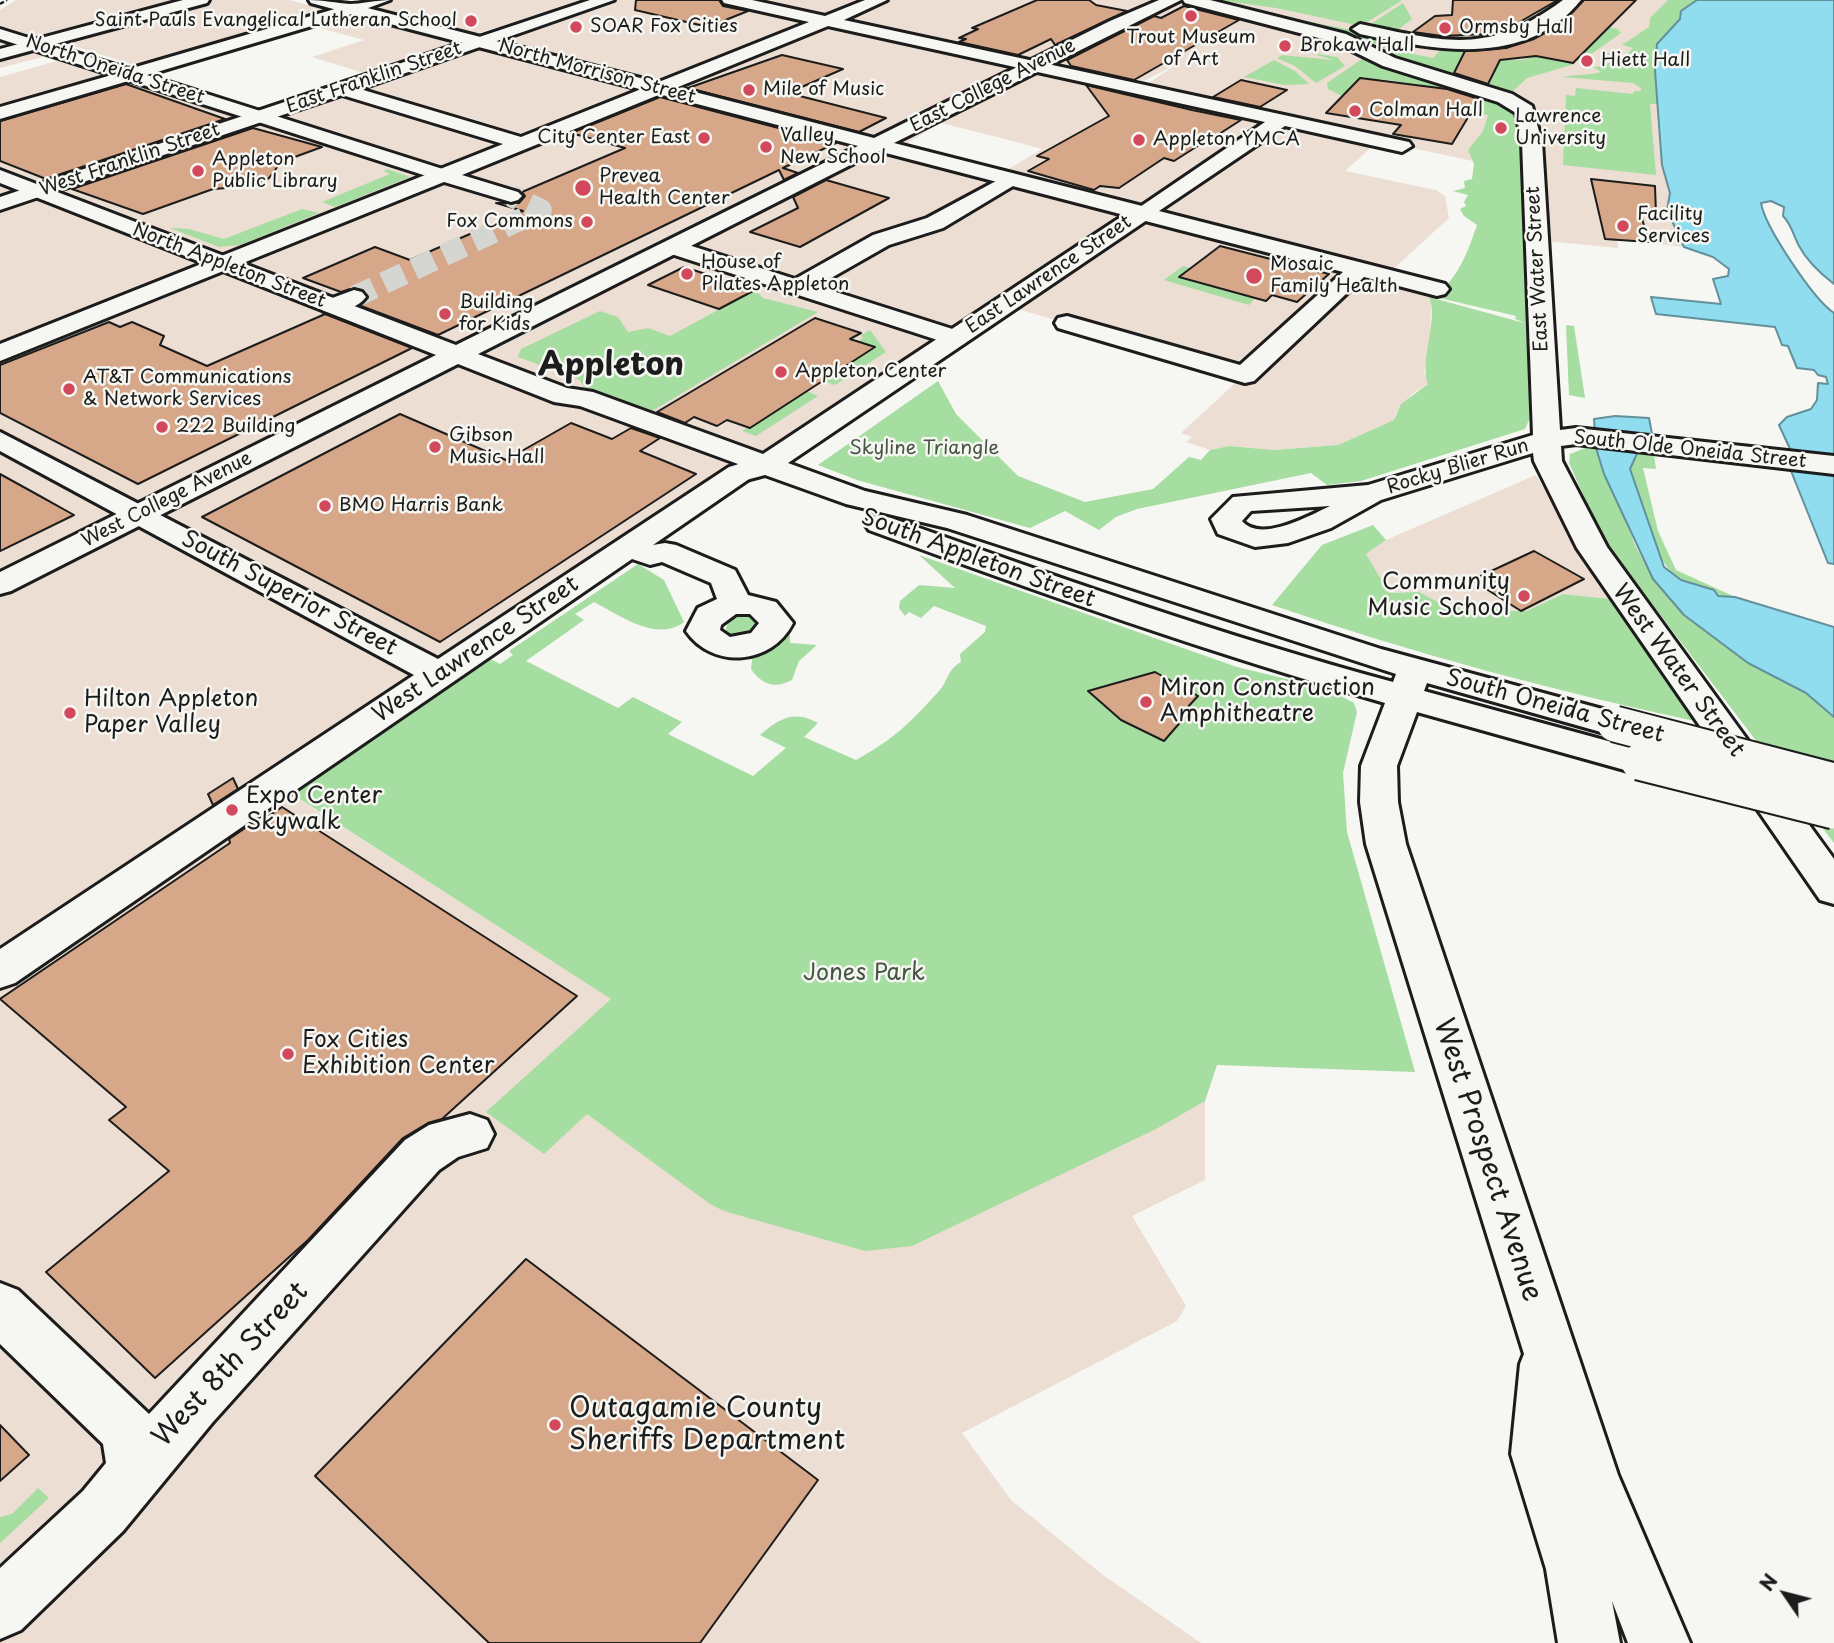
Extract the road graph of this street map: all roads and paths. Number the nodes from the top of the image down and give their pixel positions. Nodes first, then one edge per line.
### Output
1 (201, 0) edge
2 (317, 0) edge
3 (382, 0) edge
4 (606, 0) edge
5 (730, 0) edge
6 (879, 0) edge
7 (1152, 0) edge
8 (1173, 0) edge
9 (1191, 0) edge
10 (1573, 0) edge
11 (352, 9) junction
12 (1126, 19) junction
13 (826, 21) junction
14 (1360, 29) dead end
15 (0, 34) edge
16 (482, 42) junction
17 (35, 44) junction
18 (0, 54) edge
19 (1032, 66) junction
20 (129, 75) junction
21 (659, 88) junction
22 (342, 89) junction
23 (0, 113) edge
24 (260, 116) junction
25 (1281, 120) junction
26 (520, 144) junction
27 (877, 144) junction
28 (1402, 146) dead end
29 (442, 175) junction
30 (0, 176) edge
31 (1012, 179) junction
32 (39, 191) junction
33 (511, 196) tunnel mouth
34 (0, 204) edge
35 (1142, 213) junction
36 (673, 247) junction
37 (222, 263) junction
38 (1360, 269) junction
39 (798, 288) junction
40 (1433, 293) dead end
41 (1067, 324) dead end
42 (956, 338) junction
43 (0, 353) edge
44 (458, 355) junction
45 (0, 440) edge
46 (1546, 440) junction
47 (1834, 465) edge
48 (752, 469) junction
49 (1371, 494) dead end
50 (140, 514) junction
51 (640, 551) junction
52 (0, 584) edge
53 (731, 596) dead end
54 (1270, 642) junction
55 (439, 674) junction
56 (1409, 684) junction
57 (1834, 780) edge
58 (1834, 811) edge
59 (1834, 889) edge
60 (0, 971) edge
61 (470, 1134) dead end
62 (0, 1308) edge
63 (1548, 1351) junction
64 (136, 1470) junction
65 (0, 1609) edge
66 (1589, 1643) edge
67 (1659, 1643) edge

1 - 17 street
2 - 11 street, North Morrison Street
3 - 11 street
4 - 16 street, East Franklin Street
5 - 13 street
6 - 13 street
7 - 12 street, East College Avenue
8 - 12 street, East College Avenue
9 - 46 street, East Water Street
10 - 14 street
11 - 16 street, North Morrison Street
11 - 20 street
12 - 19 street, East College Avenue
13 - 19 street
13 - 21 street
15 - 17 street, North Oneida Street
16 - 21 street, North Morrison Street
16 - 22 street, East Franklin Street
17 - 18 street
17 - 20 street, North Oneida Street
19 - 25 street
19 - 27 street, East College Avenue
20 - 23 street
20 - 24 street, North Oneida Street
21 - 26 street
21 - 27 street, North Morrison Street
22 - 24 street, East Franklin Street
22 - 26 street
24 - 29 street, North Oneida Street
24 - 32 street, West Franklin Street
25 - 28 street
25 - 35 street, East Lawrence Street
26 - 29 street
27 - 31 street, North Morrison Street
27 - 36 street, East College Avenue
29 - 33 street, North Oneida Street
29 - 37 street
30 - 32 street, North Appleton Street
31 - 35 street, East Lawrence Street
31 - 39 street
32 - 34 street, West Franklin Street
32 - 37 street, North Appleton Street
35 - 38 street
35 - 42 street, East Lawrence Street
36 - 39 street
36 - 44 street, West College Avenue
37 - 43 street
37 - 44 street, North Appleton Street
38 - 40 street
38 - 41 street
39 - 42 street
42 - 48 street, West Lawrence Street
44 - 48 street, South Appleton Street
44 - 50 street, West College Avenue
45 - 50 street, South Superior Street
46 - 47 street, South Olde Oneida Street
46 - 49 street, Rocky Blier Run
46 - 59 street, West Water Street
48 - 51 street, West Lawrence Street
48 - 54 street, South Appleton Street
48 - 54 street, South Appleton Street
50 - 52 street, West College Avenue
50 - 55 street, South Superior Street
51 - 53 street
51 - 55 street, West Lawrence Street
54 - 56 street, South Appleton Street
55 - 60 street, West Lawrence Street
56 - 57 street, South Oneida Street, bridge
56 - 58 street, South Oneida Street, bridge
56 - 63 street, West Prospect Avenue
61 - 64 street, West 8th Street
62 - 64 street
63 - 66 street
63 - 67 street, West Prospect Avenue
64 - 65 street, West 8th Street

